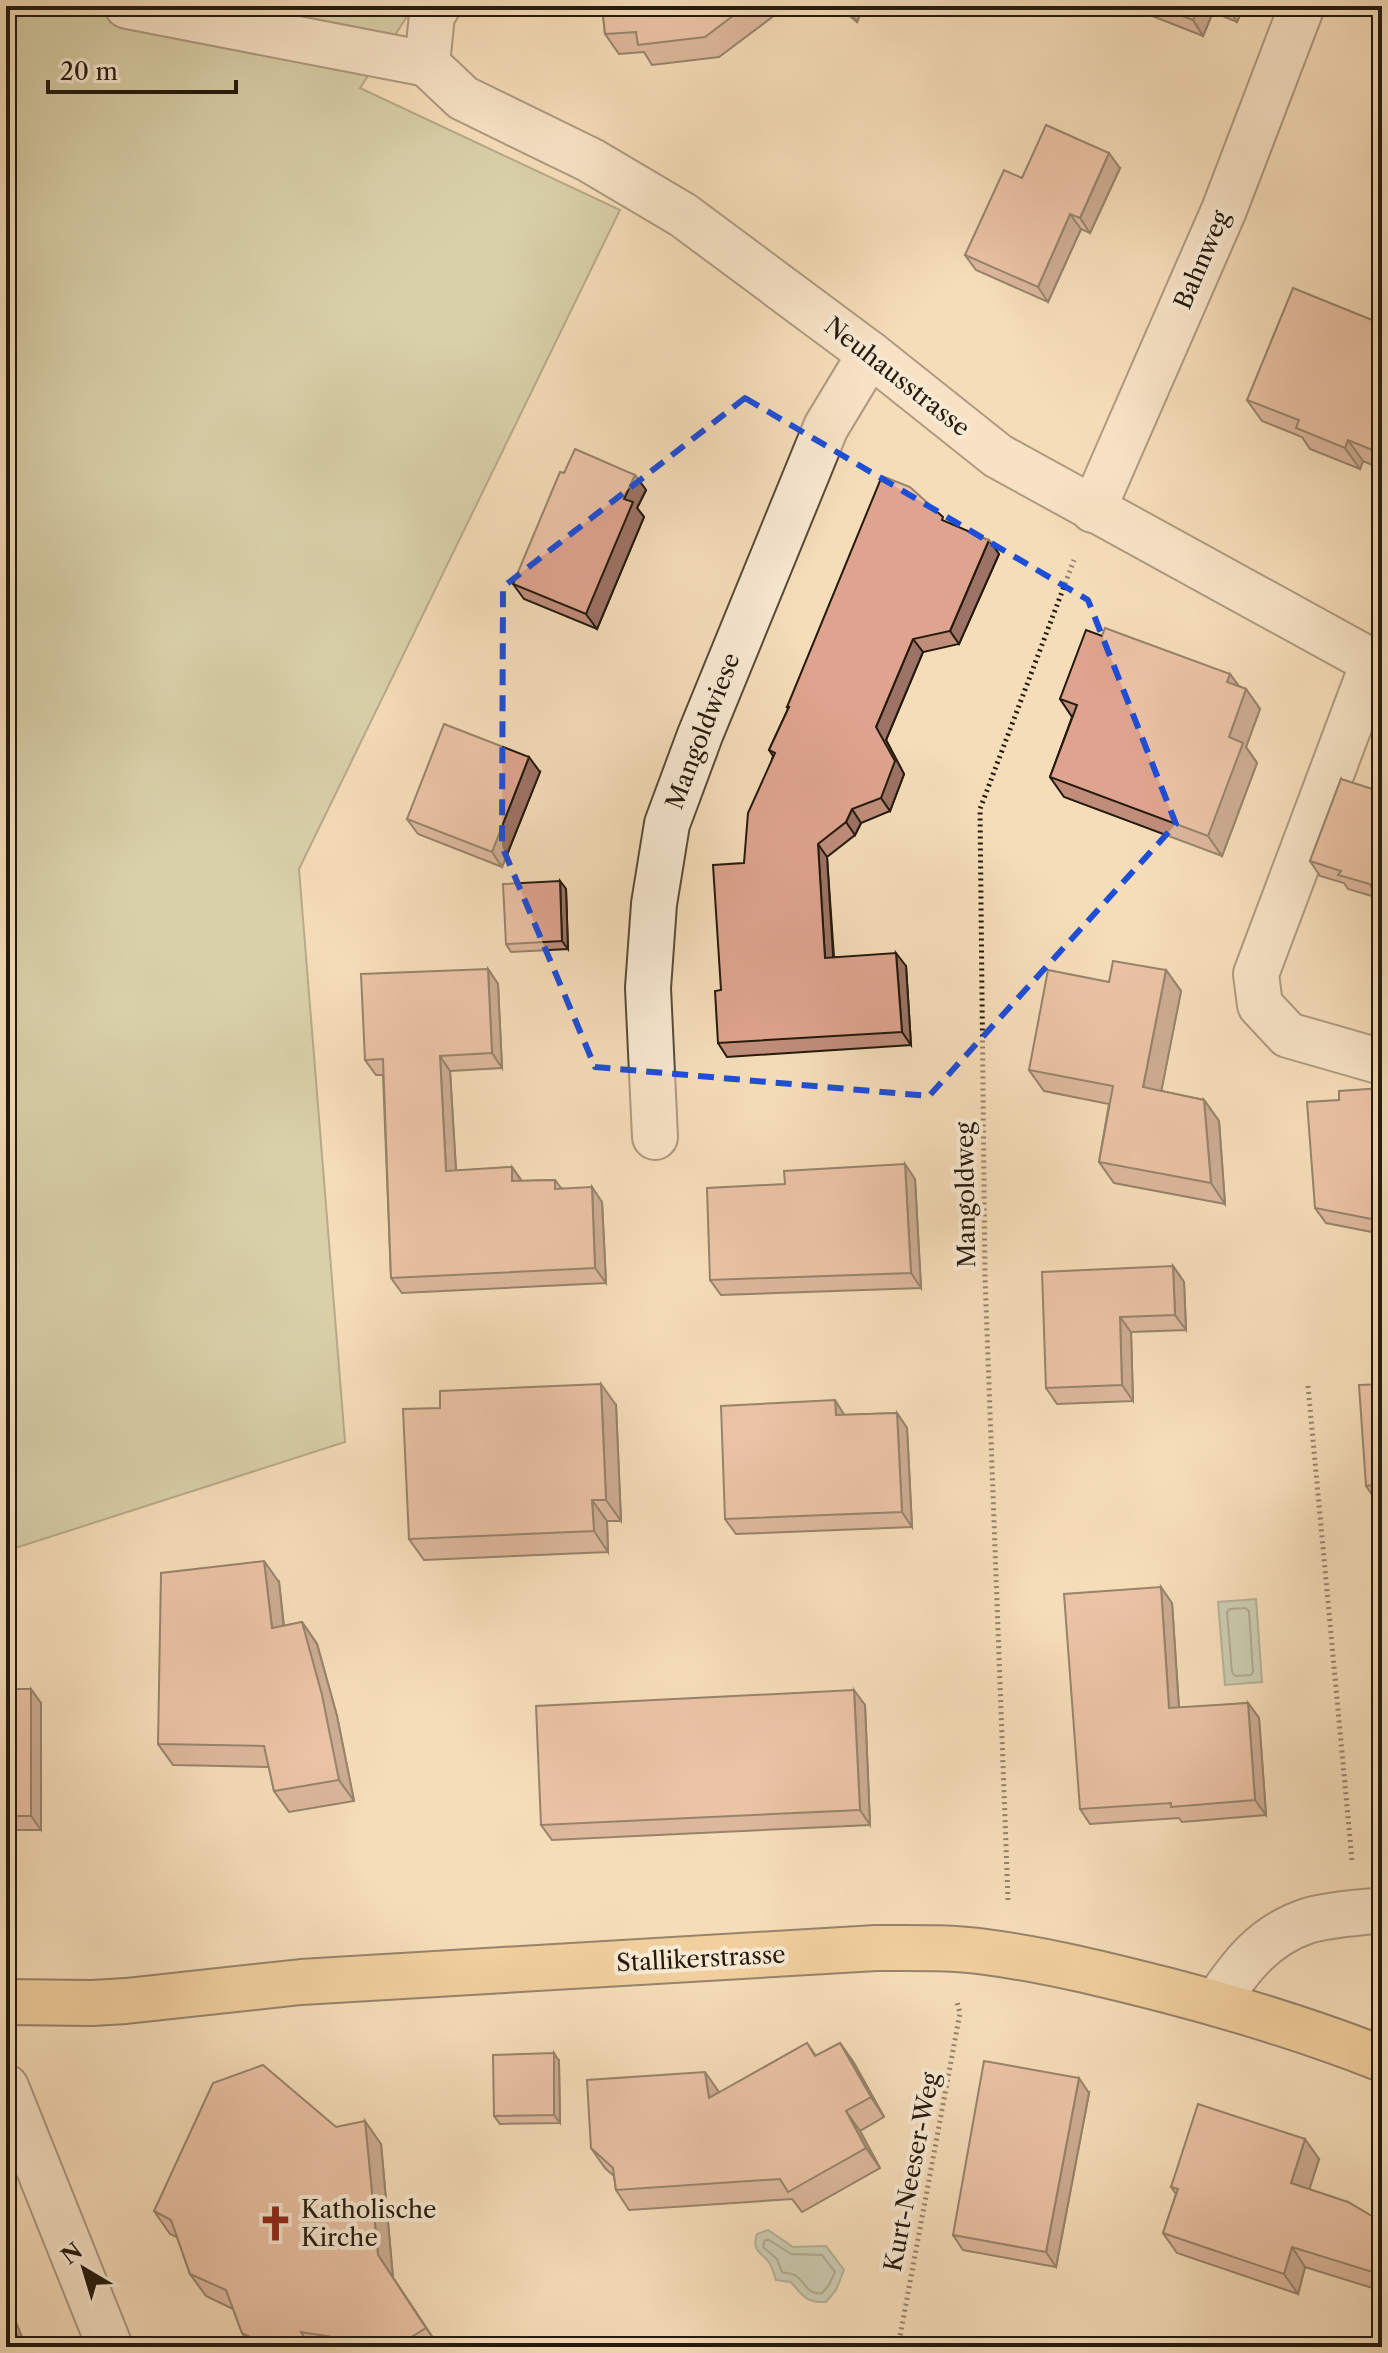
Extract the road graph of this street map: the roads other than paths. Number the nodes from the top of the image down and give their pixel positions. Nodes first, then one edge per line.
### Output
1 (127, 6) edge
2 (438, 6) edge
3 (1302, 6) edge
4 (427, 64) junction
5 (870, 354) junction
6 (1093, 510) junction
7 (1378, 665) edge
8 (1382, 1062) edge
9 (655, 1137) dead end
10 (1369, 1911) edge
11 (6, 2002) edge
12 (1216, 2003) junction
13 (1382, 2059) edge
14 (6, 2087) edge
15 (110, 2347) edge

1 - 4 street
2 - 4 street
3 - 6 street, Bahnweg
4 - 5 street, Neuhausstrasse
5 - 6 street, Neuhausstrasse
5 - 9 street, Mangoldwiese
6 - 7 street, Neuhausstrasse
7 - 8 street
10 - 12 street
11 - 12 main road, Stallikerstrasse
12 - 13 main road, Stallikerstrasse
14 - 15 street

